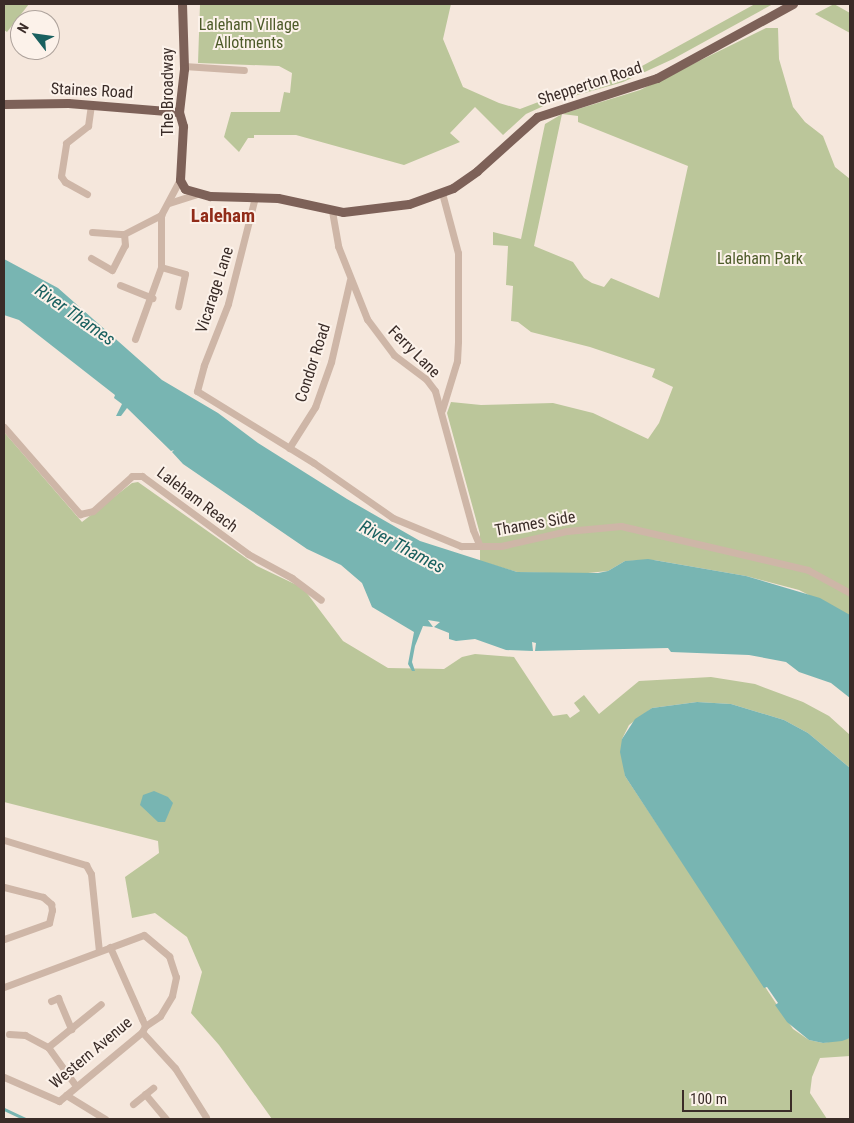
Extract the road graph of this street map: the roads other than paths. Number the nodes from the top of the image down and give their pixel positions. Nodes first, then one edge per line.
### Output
1 (182, 4) edge
2 (793, 4) edge
3 (184, 66) junction
4 (227, 69) junction
5 (244, 70) dead end
6 (226, 78) dead end
7 (4, 104) edge
8 (91, 105) junction
9 (179, 112) junction
10 (180, 180) junction
11 (442, 193) junction
12 (87, 194) dead end
13 (196, 194) junction
14 (255, 197) junction
15 (170, 203) junction
16 (332, 211) junction
17 (161, 214) junction
18 (92, 232) dead end
19 (124, 234) junction
20 (91, 258) dead end
21 (161, 267) junction
22 (350, 280) junction
23 (120, 285) dead end
24 (152, 298) junction
25 (178, 306) dead end
26 (135, 339) dead end
27 (197, 391) joint
28 (442, 410) junction
29 (4, 427) edge
30 (289, 448) junction
31 (480, 544) junction
32 (850, 593) edge
33 (321, 600) dead end
34 (4, 840) edge
35 (4, 888) edge
36 (4, 939) edge
37 (110, 947) junction
38 (99, 951) junction
39 (4, 987) edge
40 (51, 1001) dead end
41 (101, 1004) dead end
42 (71, 1029) junction
43 (144, 1029) junction
44 (9, 1034) dead end
45 (48, 1047) junction
46 (4, 1077) edge
47 (76, 1086) junction
48 (153, 1088) dead end
49 (145, 1094) junction
50 (66, 1095) junction
51 (133, 1104) dead end
52 (207, 1118) edge
53 (105, 1119) edge
54 (166, 1119) edge

1 - 3 main road, The Broadway
2 - 11 main road, Shepperton Road
3 - 4 street
3 - 9 main road, The Broadway
4 - 5 street
4 - 6 street
7 - 8 main road, Staines Road
8 - 9 main road, Staines Road
8 - 12 street
9 - 10 main road, The Broadway
10 - 13 main road
10 - 15 street, The Broadway
11 - 16 main road, Shepperton Road
11 - 28 street
13 - 14 main road, Shepperton Road
13 - 15 street, Shepperton Road
14 - 16 main road, Shepperton Road
14 - 27 street, Vicarage Lane
15 - 17 street, The Broadway
16 - 22 street, Ferry Lane
17 - 19 street
17 - 21 street
18 - 19 street
19 - 20 street
21 - 24 street
21 - 25 street
22 - 28 street, Ferry Lane
22 - 30 street, Condor Road
23 - 24 street
24 - 26 street
27 - 30 street, Thames Side
28 - 31 street, Ferry Lane
29 - 33 street, Laleham Reach
30 - 31 street, Thames Side
31 - 32 street, Thames Side
34 - 38 street
35 - 36 street
37 - 38 street
37 - 43 street, Western Avenue
37 - 43 street
38 - 39 street
40 - 42 street
41 - 42 street
42 - 45 street
43 - 47 street, Western Avenue
43 - 52 street
44 - 45 street
45 - 47 street
46 - 50 street, Western Avenue
47 - 50 street, Western Avenue
48 - 49 street
49 - 51 street
49 - 54 street
50 - 53 street

